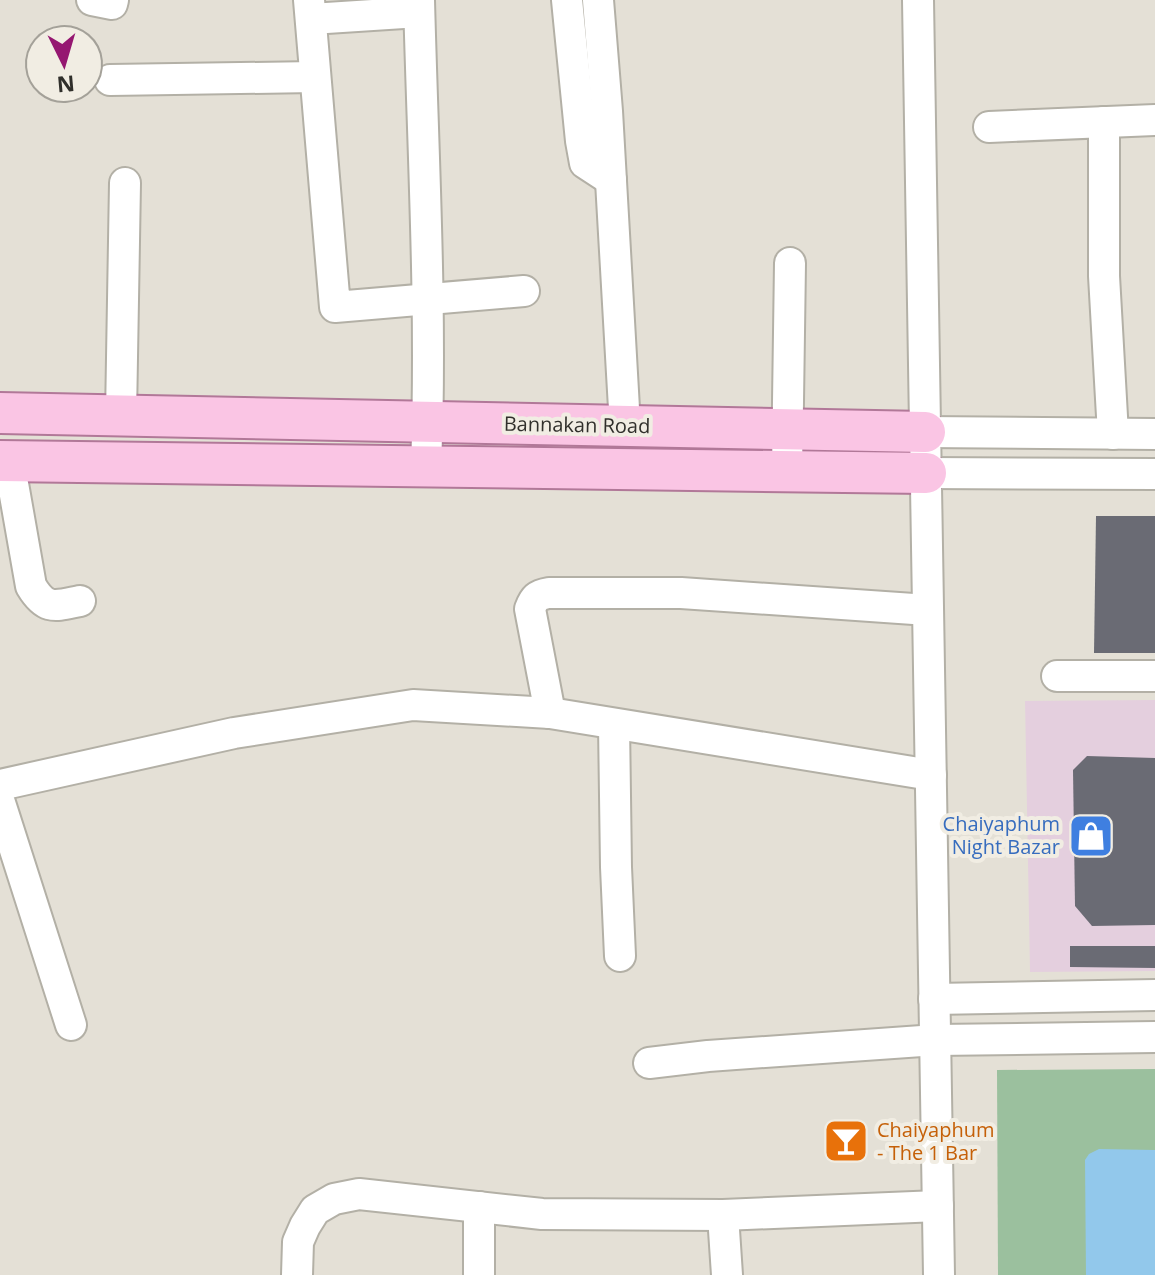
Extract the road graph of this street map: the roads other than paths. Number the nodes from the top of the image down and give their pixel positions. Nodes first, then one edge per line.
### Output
1 (92, 0) edge
2 (113, 0) edge
3 (567, 0) edge
4 (598, 0) edge
5 (918, 0) edge
6 (419, 6) edge
7 (310, 9) edge
8 (315, 77) junction
9 (110, 80) dead end
10 (1155, 120) edge
11 (1104, 122) junction
12 (989, 127) dead end
13 (611, 180) junction
14 (125, 183) dead end
15 (790, 263) dead end
16 (524, 291) dead end
17 (427, 301) junction
18 (0, 413) edge
19 (121, 416) junction
20 (168, 417) junction
21 (428, 422) junction
22 (625, 426) junction
23 (787, 429) junction
24 (925, 432) junction
25 (1113, 434) junction
26 (1155, 434) edge
27 (4, 461) edge
28 (164, 463) junction
29 (426, 467) junction
30 (787, 471) junction
31 (926, 473) junction
32 (1155, 474) edge
33 (80, 601) dead end
34 (928, 610) junction
35 (1057, 676) dead end
36 (1155, 676) edge
37 (550, 713) junction
38 (614, 724) junction
39 (931, 775) junction
40 (0, 785) edge
41 (0, 803) edge
42 (620, 956) dead end
43 (1155, 995) edge
44 (934, 999) junction
45 (71, 1025) dead end
46 (1155, 1037) edge
47 (936, 1040) junction
48 (649, 1063) dead end
49 (938, 1206) junction
50 (479, 1207) junction
51 (723, 1215) junction
52 (297, 1275) edge
53 (479, 1275) edge
54 (727, 1275) edge
55 (939, 1275) edge

1 - 2 street
3 - 13 street
4 - 13 street
5 - 24 street
6 - 7 street
6 - 17 street
7 - 8 street
8 - 9 street
8 - 17 street
10 - 11 street
11 - 12 street
11 - 25 street
13 - 22 street
14 - 19 street
15 - 23 street
16 - 17 street
17 - 21 street
18 - 19 main road, Bannakan Road
19 - 20 main road, Bannakan Road
20 - 21 main road, Bannakan Road
20 - 28 street
21 - 22 main road, Bannakan Road
21 - 29 street
22 - 23 main road, Bannakan Road
23 - 24 main road, Bannakan Road
23 - 30 street
24 - 25 street, Bannakan Road
24 - 31 street
25 - 26 street, Bannakan Road
27 - 28 main road
27 - 33 street
28 - 29 main road
29 - 30 main road
30 - 31 main road
31 - 32 street
31 - 34 street
34 - 37 street
34 - 39 street
35 - 36 street
37 - 38 street
37 - 40 street
38 - 39 street
38 - 42 street
39 - 44 street
41 - 45 street
43 - 44 street
44 - 47 street
46 - 47 street
47 - 48 street
47 - 49 street
49 - 51 street
49 - 55 street
50 - 51 street
50 - 52 street
50 - 53 street
51 - 54 street

